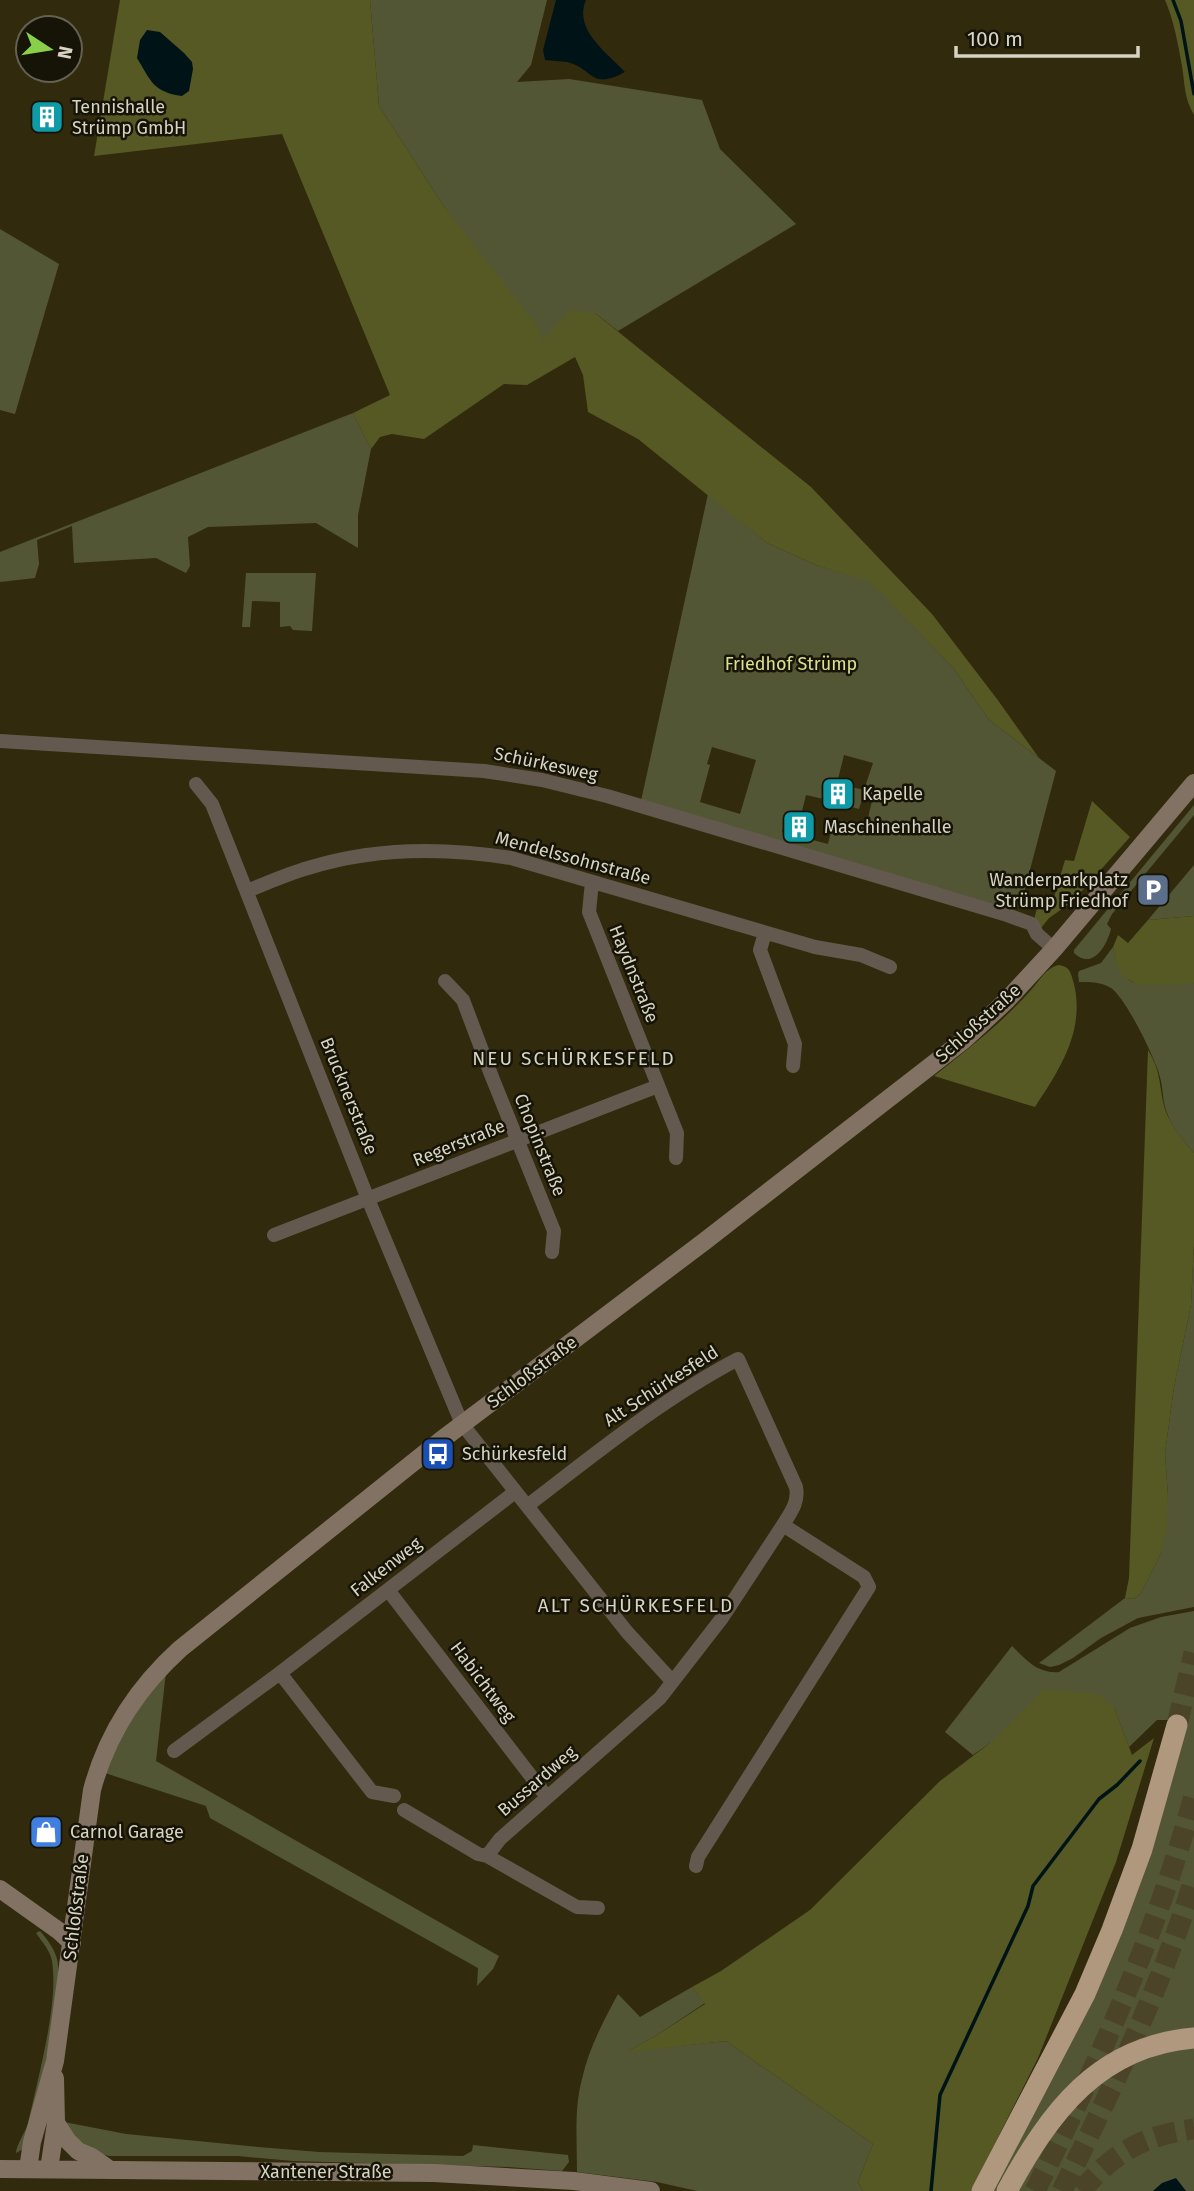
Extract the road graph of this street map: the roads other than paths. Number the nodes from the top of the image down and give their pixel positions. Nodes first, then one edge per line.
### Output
1 (0, 741) edge
2 (1194, 783) edge
3 (196, 785) dead end
4 (592, 882) junction
5 (247, 891) junction
6 (765, 933) junction
7 (1054, 949) junction
8 (890, 967) dead end
9 (445, 981) dead end
10 (793, 1066) dead end
11 (658, 1086) junction
12 (517, 1141) junction
13 (676, 1158) dead end
14 (368, 1199) junction
15 (274, 1235) dead end
16 (552, 1252) dead end
17 (462, 1424) junction
18 (515, 1492) junction
19 (527, 1506) junction
20 (783, 1525) junction
21 (388, 1590) junction
22 (281, 1673) junction
23 (672, 1681) junction
24 (1177, 1726) tunnel mouth
25 (616, 1738) joint
26 (174, 1751) dead end
27 (394, 1796) dead end
28 (547, 1797) junction
29 (404, 1810) dead end
30 (487, 1856) junction
31 (696, 1866) dead end
32 (0, 1889) edge
33 (598, 1908) dead end
34 (72, 1943) junction
35 (1194, 2038) edge
36 (55, 2061) junction
37 (56, 2123) junction
38 (0, 2169) edge
39 (28, 2169) junction
40 (49, 2169) junction
41 (109, 2169) junction
42 (651, 2191) edge
43 (982, 2191) edge
44 (1007, 2191) edge

1 - 7 street, Schürkesweg
2 - 7 main road, Schloßstraße
3 - 5 street, Brucknerstraße
4 - 5 street, Mendelssohnstraße
4 - 6 street, Mendelssohnstraße
4 - 11 street, Haydnstraße
5 - 14 street, Brucknerstraße
6 - 8 street, Mendelssohnstraße
6 - 10 street
7 - 17 main road, Schloßstraße
9 - 12 street, Chopinstraße
11 - 12 street, Regerstraße
11 - 13 street, Haydnstraße
12 - 14 street, Regerstraße
12 - 16 street, Chopinstraße
14 - 15 street, Regerstraße
14 - 17 street, Brucknerstraße
17 - 18 street
17 - 34 main road, Schloßstraße
18 - 19 street
18 - 21 street, Falkenweg
19 - 20 street, Alt Schürkesfeld
19 - 23 street
20 - 23 street, Alt Schürkesfeld
20 - 31 street
21 - 22 street, Falkenweg
21 - 28 street, Habichtweg
22 - 26 street, Falkenweg
22 - 27 street
23 - 25 street, Alt Schürkesfeld
24 - 43 highway
25 - 28 street, Bussardweg
28 - 30 street, Bussardweg
29 - 30 street
30 - 33 street
32 - 34 main road
34 - 36 main road, Schloßstraße
35 - 44 highway
36 - 37 main road, Schloßstraße
36 - 39 main road, Schloßstraße
37 - 40 main road, Schloßstraße
37 - 41 main road
38 - 39 main road, Xantener Straße
39 - 40 main road, Xantener Straße
40 - 41 main road, Xantener Straße
41 - 42 main road, Xantener Straße

